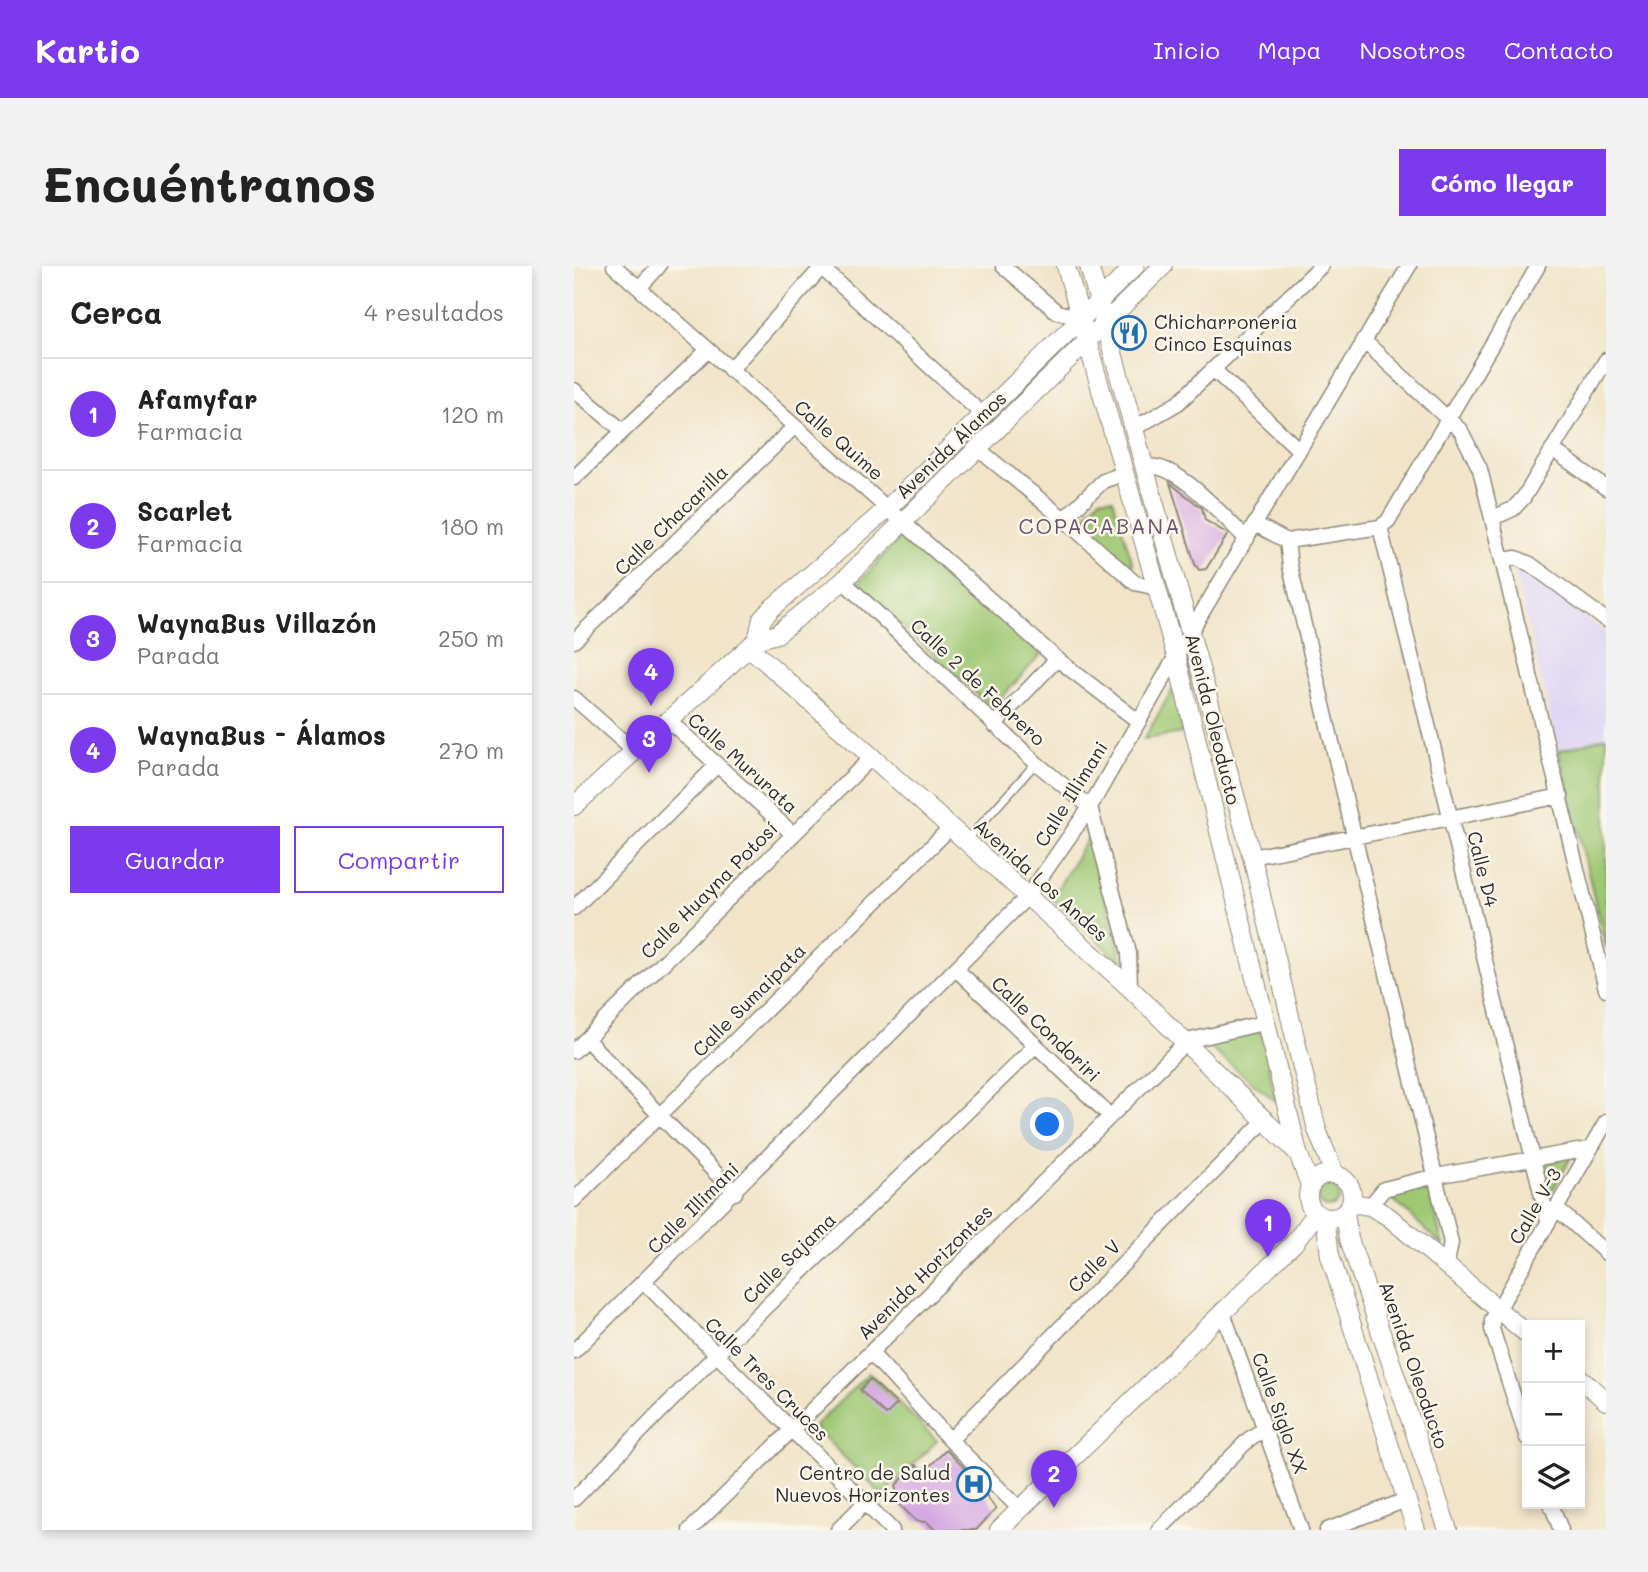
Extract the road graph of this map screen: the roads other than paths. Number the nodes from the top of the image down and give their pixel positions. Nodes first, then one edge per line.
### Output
1 (614, 266) edge
2 (659, 266) edge
3 (1003, 266) edge
4 (1066, 266) edge
5 (1088, 266) edge
6 (1135, 266) edge
7 (1163, 266) edge
8 (1321, 266) edge
9 (1409, 266) edge
10 (1538, 266) edge
11 (823, 267) edge
12 (639, 288) junction
13 (1099, 302) junction
14 (1082, 318) junction
15 (1106, 324) junction
16 (1089, 339) junction
17 (1363, 340) junction
18 (708, 349) junction
19 (1606, 361) edge
20 (1213, 369) junction
21 (730, 370) junction
22 (574, 390) edge
23 (982, 414) junction
24 (1448, 418) junction
25 (794, 427) junction
26 (1135, 428) junction
27 (623, 431) junction
28 (978, 449) junction
29 (1298, 449) junction
30 (1552, 449) junction
31 (1146, 467) junction
32 (1125, 473) junction
33 (574, 478) edge
34 (1606, 488) edge
35 (888, 508) junction
36 (1493, 518) junction
37 (1064, 519) junction
38 (903, 522) junction
39 (1255, 524) junction
40 (1380, 527) junction
41 (1247, 539) junction
42 (1287, 541) junction
43 (1503, 559) junction
44 (843, 581) junction
45 (1157, 588) junction
46 (1606, 620) edge
47 (1191, 631) junction
48 (574, 641) edge
49 (753, 643) junction
50 (1176, 656) junction
51 (1057, 659) junction
52 (574, 698) edge
53 (667, 719) junction
54 (1138, 721) junction
55 (994, 725) junction
56 (634, 751) junction
57 (872, 757) junction
58 (1036, 763) junction
59 (717, 765) junction
60 (1561, 796) junction
61 (574, 806) edge
62 (1090, 807) junction
63 (1450, 818) junction
64 (951, 827) junction
65 (793, 834) junction
66 (1354, 837) junction
67 (964, 843) junction
68 (1252, 857) junction
69 (1028, 896) junction
70 (574, 908) edge
71 (957, 971) junction
72 (1130, 988) junction
73 (1606, 989) edge
74 (1267, 1022) junction
75 (586, 1039) junction
76 (1187, 1041) junction
77 (1034, 1046) junction
78 (574, 1051) edge
79 (659, 1115) junction
80 (1109, 1115) junction
81 (1266, 1119) junction
82 (1606, 1122) edge
83 (1589, 1149) junction
84 (1298, 1153) junction
85 (1533, 1159) junction
86 (1335, 1175) junction
87 (1436, 1176) junction
88 (1310, 1185) junction
89 (735, 1193) junction
90 (574, 1200) edge
91 (1370, 1206) junction
92 (1348, 1208) junction
93 (1556, 1208) junction
94 (1321, 1216) junction
95 (1548, 1221) junction
96 (1606, 1253) edge
97 (1446, 1267) junction
98 (645, 1283) junction
99 (1222, 1310) junction
100 (1498, 1310) junction
101 (1522, 1330) edge
102 (574, 1351) edge
103 (871, 1353) junction
104 (715, 1356) junction
105 (1585, 1387) edge
106 (1606, 1401) edge
107 (1522, 1422) edge
108 (1266, 1427) junction
109 (792, 1430) junction
110 (950, 1440) junction
111 (574, 1499) edge
112 (1406, 1500) junction
113 (864, 1504) junction
114 (1020, 1509) junction
115 (1553, 1509) edge
116 (690, 1530) edge
117 (838, 1530) edge
118 (892, 1530) edge
119 (999, 1530) edge
120 (1159, 1530) edge
121 (1301, 1530) edge
122 (1327, 1530) edge
123 (1416, 1530) edge
124 (1448, 1530) edge
125 (1561, 1530) edge

1 - 12 street, Calle Quime
2 - 12 street
3 - 14 street
4 - 14 street, Avenida Oleoducto
5 - 13 street, Avenida Oleoducto
6 - 13 street, Avenida Álamos
7 - 15 street, Avenida Álamos
8 - 20 street
9 - 17 street, Calle Illimani
10 - 24 street
11 - 21 street
11 - 23 street
12 - 18 street, Calle Quime
13 - 14 street, Avenida Álamos
13 - 15 street, Avenida Oleoducto
14 - 16 street, Avenida Oleoducto
14 - 23 street, Avenida Álamos
15 - 16 street, Avenida Álamos
15 - 26 street, Avenida Oleoducto
16 - 28 street, Avenida Álamos
16 - 32 street, Avenida Oleoducto
17 - 24 street
17 - 29 street, Calle Illimani
18 - 21 street, Calle Quime
18 - 27 street
19 - 30 street
20 - 26 street
20 - 29 street
21 - 25 street, Calle Quime
22 - 27 street
23 - 35 street, Avenida Álamos
24 - 36 street
24 - 40 street
25 - 35 street, Calle Quime
25 - 48 street, Calle Chacarilla
26 - 31 street, Avenida Oleoducto
27 - 33 street
28 - 37 street
28 - 38 street, Avenida Álamos
29 - 39 street, Calle Illimani
30 - 34 street
30 - 36 street
31 - 41 street
31 - 47 street, Avenida Oleoducto
32 - 37 street
32 - 45 street, Avenida Oleoducto
35 - 38 street, Calle Quime
35 - 49 street, Avenida Álamos
36 - 43 street
37 - 45 street
38 - 44 street, Avenida Álamos
38 - 51 street, Calle Quime
39 - 41 street, Calle Illimani
39 - 42 street
40 - 42 street
40 - 63 street, Calle D4
41 - 47 street, Calle Illimani
42 - 66 street
43 - 46 street
43 - 60 street
44 - 49 street, Avenida Álamos
44 - 55 street, Calle 2 de Febrero
45 - 50 street, Avenida Oleoducto
47 - 50 street, Calle Illimani
47 - 68 street, Avenida Oleoducto
49 - 53 street, Avenida Álamos
49 - 57 street, Avenida Los Andes
50 - 54 street, Calle Illimani
50 - 74 street, Avenida Oleoducto
51 - 54 street, Calle Quime
51 - 55 street
52 - 56 street
53 - 56 street, Avenida Álamos
53 - 59 street, Calle Mururata
54 - 62 street, Calle Illimani
55 - 58 street, Calle 2 de Febrero
56 - 61 street, Avenida Álamos
57 - 64 street, Avenida Los Andes
57 - 65 street, Calle Huayna Potosí
58 - 62 street, Calle 2 de Febrero
58 - 67 lane
59 - 65 street, Calle Mururata
59 - 70 street
60 - 63 street
60 - 73 street
62 - 69 street, Calle Illimani
62 - 72 street
63 - 66 street
63 - 85 street, Calle D4
64 - 67 street, Avenida Los Andes
64 - 79 street, Calle Sumaipata
65 - 75 street, Calle Huayna Potosí
66 - 68 street
66 - 87 street
67 - 69 street, Avenida Los Andes
68 - 86 street, Avenida Oleoducto
69 - 71 street, Calle Illimani
69 - 72 street, Avenida Los Andes
71 - 77 street, Calle Condoriri
71 - 89 street, Calle Illimani
72 - 76 street, Avenida Los Andes
74 - 76 street
74 - 84 street, Avenida Oleoducto
75 - 78 street, Calle Huayna Potosí
75 - 79 street
76 - 80 street, Avenida Horizontes
76 - 81 street, Avenida Los Andes
77 - 80 street, Calle Condoriri
77 - 104 street, Calle Sajama
79 - 89 street
79 - 90 street, Calle Sumaipata
80 - 103 street, Avenida Horizontes
81 - 84 street, Avenida Los Andes
81 - 110 street, Calle V
82 - 83 street, Calle V-3
83 - 85 street
83 - 93 street, Calle V-3
84 - 88 street, Avenida Oleoducto
85 - 87 street
85 - 95 street, Calle D4
86 - 88 street
86 - 92 street
87 - 91 street
87 - 97 street
88 - 94 street
89 - 98 street, Calle Illimani
91 - 92 street
91 - 97 street
92 - 94 street
92 - 124 street, Avenida Oleoducto
93 - 95 street, Calle V-3
93 - 96 street
94 - 99 street
94 - 112 street
95 - 100 street, Calle V-3
97 - 100 street
98 - 102 street, Calle Illimani
98 - 104 street, Calle Tres Cruces
99 - 108 street, Calle Siglo XX
99 - 114 street
100 - 101 street
100 - 107 street
103 - 109 street, Avenida Horizontes
103 - 110 street
104 - 109 street, Calle Tres Cruces
104 - 111 street, Calle Sajama
105 - 106 street
108 - 120 street
108 - 121 street, Calle Siglo XX
109 - 113 street, Calle Tres Cruces
109 - 116 street, Avenida Horizontes
110 - 114 street
112 - 122 street
112 - 123 street
113 - 117 street
113 - 118 street, Calle Tres Cruces
114 - 119 street
115 - 125 street

